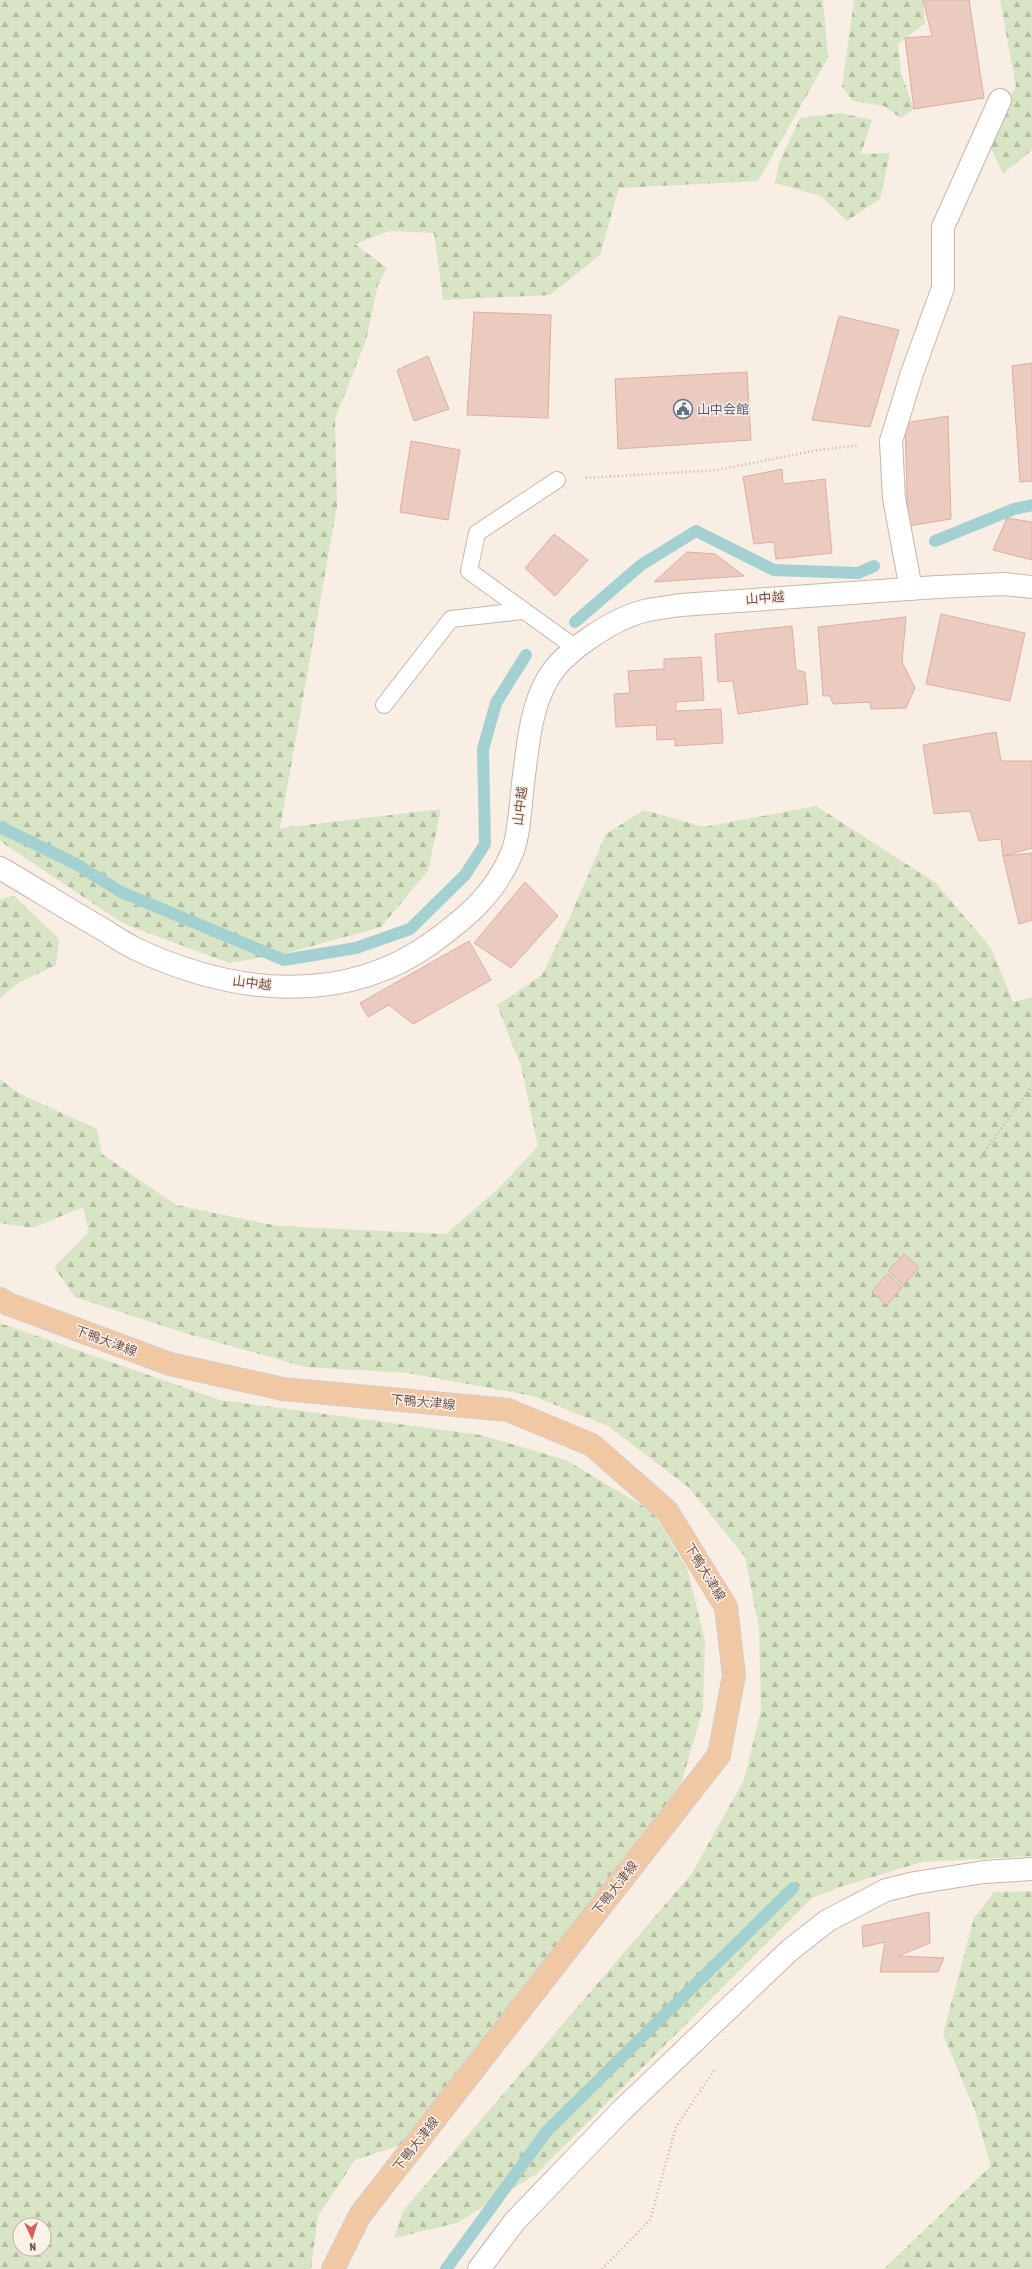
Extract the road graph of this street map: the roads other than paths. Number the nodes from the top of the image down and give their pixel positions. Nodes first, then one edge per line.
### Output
1 (1000, 100) dead end
2 (557, 480) road end
3 (1032, 587) edge
4 (911, 589) junction
5 (522, 610) junction
6 (576, 649) junction
7 (384, 705) dead end
8 (0, 868) edge
9 (0, 1299) edge
10 (1032, 1869) edge
11 (333, 2269) edge
12 (479, 2269) edge

1 - 4 street
2 - 5 lane
3 - 4 street, 山中越
4 - 6 street, 山中越
5 - 6 lane
5 - 7 lane
6 - 8 street, 山中越
9 - 11 main road, 下鴨大津線
10 - 12 street

